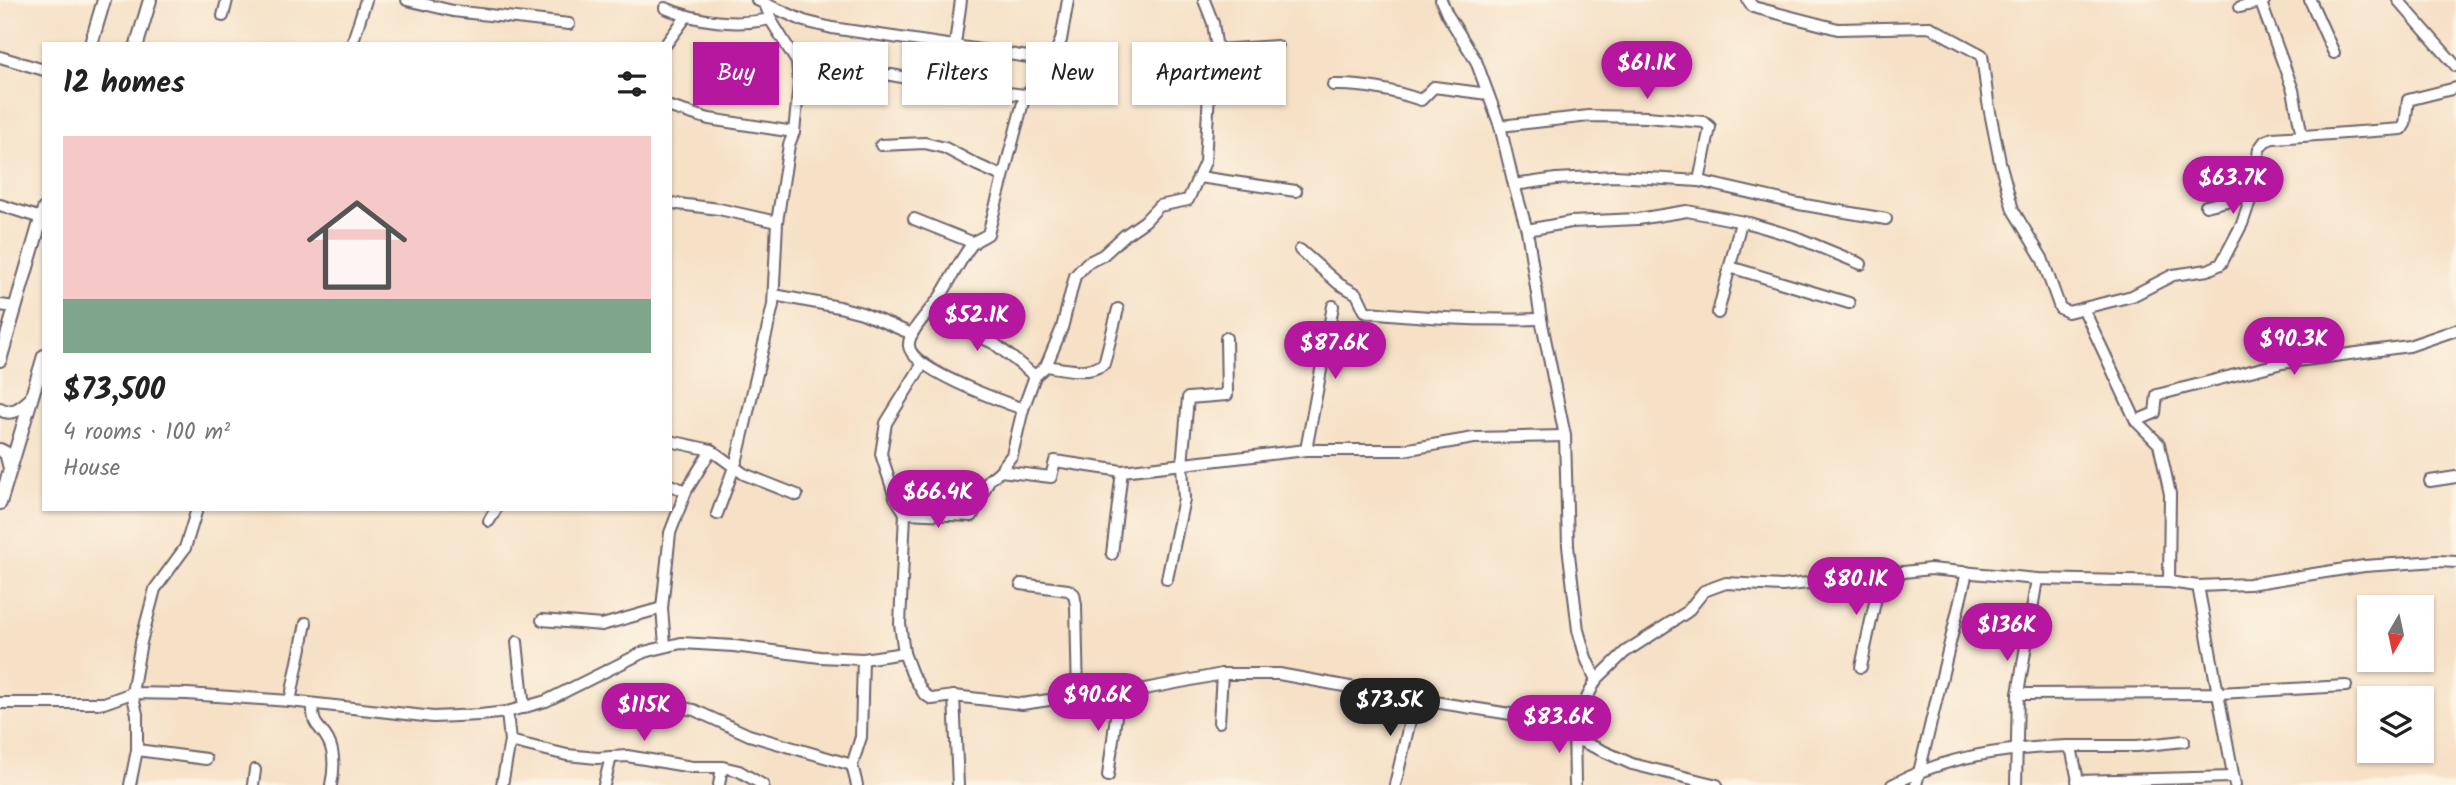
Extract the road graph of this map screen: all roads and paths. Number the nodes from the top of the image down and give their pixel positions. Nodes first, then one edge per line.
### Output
1 (104, 0) edge
2 (150, 0) edge
3 (228, 0) edge
4 (366, 0) edge
5 (407, 0) edge
6 (961, 0) edge
7 (1068, 0) edge
8 (1204, 0) edge
9 (1441, 0) edge
10 (1748, 0) edge
11 (2310, 0) edge
12 (2398, 0) edge
13 (2264, 1) edge
14 (761, 2) edge
15 (2240, 7) dead end
16 (665, 8) dead end
17 (223, 16) dead end
18 (686, 17) junction
19 (771, 19) junction
20 (569, 24) dead end
21 (92, 42) edge
22 (138, 42) edge
23 (353, 42) edge
24 (667, 42) edge
25 (940, 42) edge
26 (955, 42) edge
27 (1060, 42) edge
28 (1216, 42) edge
29 (2334, 52) dead end
30 (0, 57) edge
31 (2456, 66) edge
32 (42, 69) edge
33 (891, 75) dead end
34 (1333, 85) dead end
35 (2456, 88) edge
36 (1026, 94) joint
37 (1488, 94) junction
38 (1208, 105) edge
39 (672, 108) edge
40 (1500, 126) junction
41 (794, 132) junction
42 (2302, 136) junction
43 (881, 145) dead end
44 (1002, 176) junction
45 (1199, 177) junction
46 (1699, 181) junction
47 (1514, 185) junction
48 (1296, 191) dead end
49 (2252, 195) junction
50 (672, 203) edge
51 (0, 205) edge
52 (2206, 206) dead end
53 (42, 213) edge
54 (42, 216) edge
55 (915, 219) dead end
56 (1886, 219) dead end
57 (777, 222) junction
58 (1741, 222) junction
59 (1528, 230) junction
60 (974, 243) junction
61 (1300, 250) dead end
62 (1861, 264) dead end
63 (1730, 267) junction
64 (774, 295) junction
65 (1849, 303) dead end
66 (0, 305) edge
67 (1333, 306) dead end
68 (15, 307) junction
69 (1118, 309) dead end
70 (2084, 310) junction
71 (1718, 313) dead end
72 (927, 314) junction
73 (1541, 319) junction
74 (2456, 330) edge
75 (912, 334) junction
76 (1226, 338) dead end
77 (0, 360) edge
78 (42, 362) edge
79 (922, 365) junction
80 (1046, 366) junction
81 (1035, 376) junction
82 (30, 400) junction
83 (0, 409) edge
84 (1023, 409) junction
85 (2136, 421) junction
86 (1565, 436) junction
87 (672, 441) edge
88 (0, 450) edge
89 (711, 450) junction
90 (1306, 450) junction
91 (1182, 465) junction
92 (10, 468) junction
93 (734, 468) junction
94 (1000, 471) junction
95 (1122, 471) junction
96 (2456, 477) edge
97 (2430, 481) dead end
98 (672, 486) edge
99 (686, 491) junction
100 (797, 495) dead end
101 (0, 503) edge
102 (196, 511) edge
103 (495, 511) edge
104 (905, 513) junction
105 (717, 514) dead end
106 (489, 521) dead end
107 (1112, 554) dead end
108 (2456, 562) edge
109 (1967, 572) junction
110 (1881, 574) junction
111 (1167, 579) dead end
112 (2037, 579) junction
113 (2169, 582) junction
114 (1021, 584) dead end
115 (2198, 586) junction
116 (662, 608) junction
117 (542, 620) dead end
118 (306, 623) dead end
119 (517, 642) dead end
120 (665, 645) junction
121 (904, 653) junction
122 (863, 659) junction
123 (1861, 667) dead end
124 (1222, 674) junction
125 (1596, 680) junction
126 (2346, 686) dead end
127 (132, 693) junction
128 (2219, 693) junction
129 (1119, 694) junction
130 (2018, 694) junction
131 (954, 696) junction
132 (1078, 699) junction
133 (1415, 699) junction
134 (290, 701) junction
135 (0, 703) edge
136 (313, 705) junction
137 (642, 705) dead end
138 (524, 708) junction
139 (507, 712) junction
140 (1219, 722) dead end
141 (1574, 724) junction
142 (1574, 738) junction
143 (510, 741) junction
144 (2184, 741) dead end
145 (2068, 746) junction
146 (137, 750) junction
147 (2016, 751) junction
148 (611, 757) junction
149 (206, 759) dead end
150 (852, 765) junction
151 (722, 767) junction
152 (254, 770) dead end
153 (1918, 771) junction
154 (1108, 776) dead end
155 (2234, 781) edge
156 (2078, 783) edge
157 (130, 785) edge
158 (253, 785) edge
159 (331, 785) edge
160 (502, 785) edge
161 (604, 785) edge
162 (719, 785) edge
163 (763, 785) edge
164 (857, 785) edge
165 (958, 785) edge
166 (1395, 785) edge
167 (1575, 785) edge
168 (1717, 785) edge
169 (1892, 785) edge
170 (1916, 785) edge
171 (2016, 785) edge

1 - 21 main road
2 - 22 main road
3 - 17 street
4 - 23 street
5 - 20 street
6 - 26 street
7 - 27 street
8 - 28 street
9 - 37 street
10 - 70 street
11 - 29 street
12 - 31 street
13 - 15 street
13 - 42 street
14 - 19 street
14 - 25 street
16 - 18 street
18 - 19 street
18 - 24 street
19 - 41 street
30 - 32 street
33 - 36 street
34 - 37 street
35 - 42 street
36 - 44 street
37 - 40 street
38 - 45 street
39 - 41 street
40 - 46 street
40 - 47 street
41 - 57 street
42 - 49 street
43 - 44 street
44 - 60 street
45 - 48 street
45 - 80 street
46 - 47 street
46 - 56 street
47 - 59 street
49 - 52 street
49 - 70 street
50 - 57 street
51 - 53 street
54 - 68 main road
55 - 60 street
57 - 64 street
58 - 59 street
58 - 62 street
58 - 63 street
59 - 73 street
60 - 72 street
61 - 73 street
63 - 65 street
63 - 71 street
64 - 75 street
64 - 93 street
66 - 68 street
67 - 90 street
68 - 77 main road
69 - 80 street
70 - 85 street
72 - 75 street
72 - 81 street
73 - 86 street
74 - 85 street
75 - 79 street
76 - 91 street
78 - 82 main road
79 - 84 street
79 - 104 street
80 - 81 street
81 - 84 street
82 - 83 main road
82 - 92 main road
84 - 94 street
85 - 113 street
86 - 90 street
86 - 125 street
87 - 89 street
88 - 92 main road
89 - 93 street
89 - 99 street
90 - 91 street
91 - 95 street
91 - 111 street
92 - 101 main road
93 - 100 street
93 - 105 street
94 - 95 street
94 - 104 street
95 - 107 street
96 - 97 street
98 - 99 street
99 - 116 street
102 - 127 street
103 - 106 street
104 - 121 street
108 - 115 street
109 - 110 street
109 - 112 street
109 - 153 street
110 - 123 street
110 - 125 street
112 - 113 street
112 - 130 street
113 - 115 street
114 - 132 street
115 - 128 street
116 - 117 street
116 - 120 street
118 - 134 street
119 - 138 street
120 - 122 street
120 - 138 street
121 - 122 street
121 - 131 street
122 - 150 street
124 - 129 street
124 - 133 street
124 - 140 street
125 - 141 street
126 - 128 street
127 - 134 street
127 - 135 street
127 - 146 street
128 - 130 street
128 - 155 street
129 - 132 street
129 - 154 street
130 - 147 street
131 - 132 street
131 - 165 street
133 - 141 street
133 - 166 street
134 - 136 street
136 - 139 street
136 - 159 street
137 - 150 street
138 - 139 street
139 - 143 street
141 - 142 street
142 - 167 street
142 - 168 street
143 - 148 street
143 - 160 street
144 - 145 street
145 - 147 street
145 - 156 street
146 - 149 street
146 - 157 street
147 - 153 street
147 - 171 street
148 - 151 street
148 - 161 street
150 - 164 street
151 - 162 street
151 - 163 street
152 - 158 street
153 - 169 street
153 - 170 street
155 - 156 street

